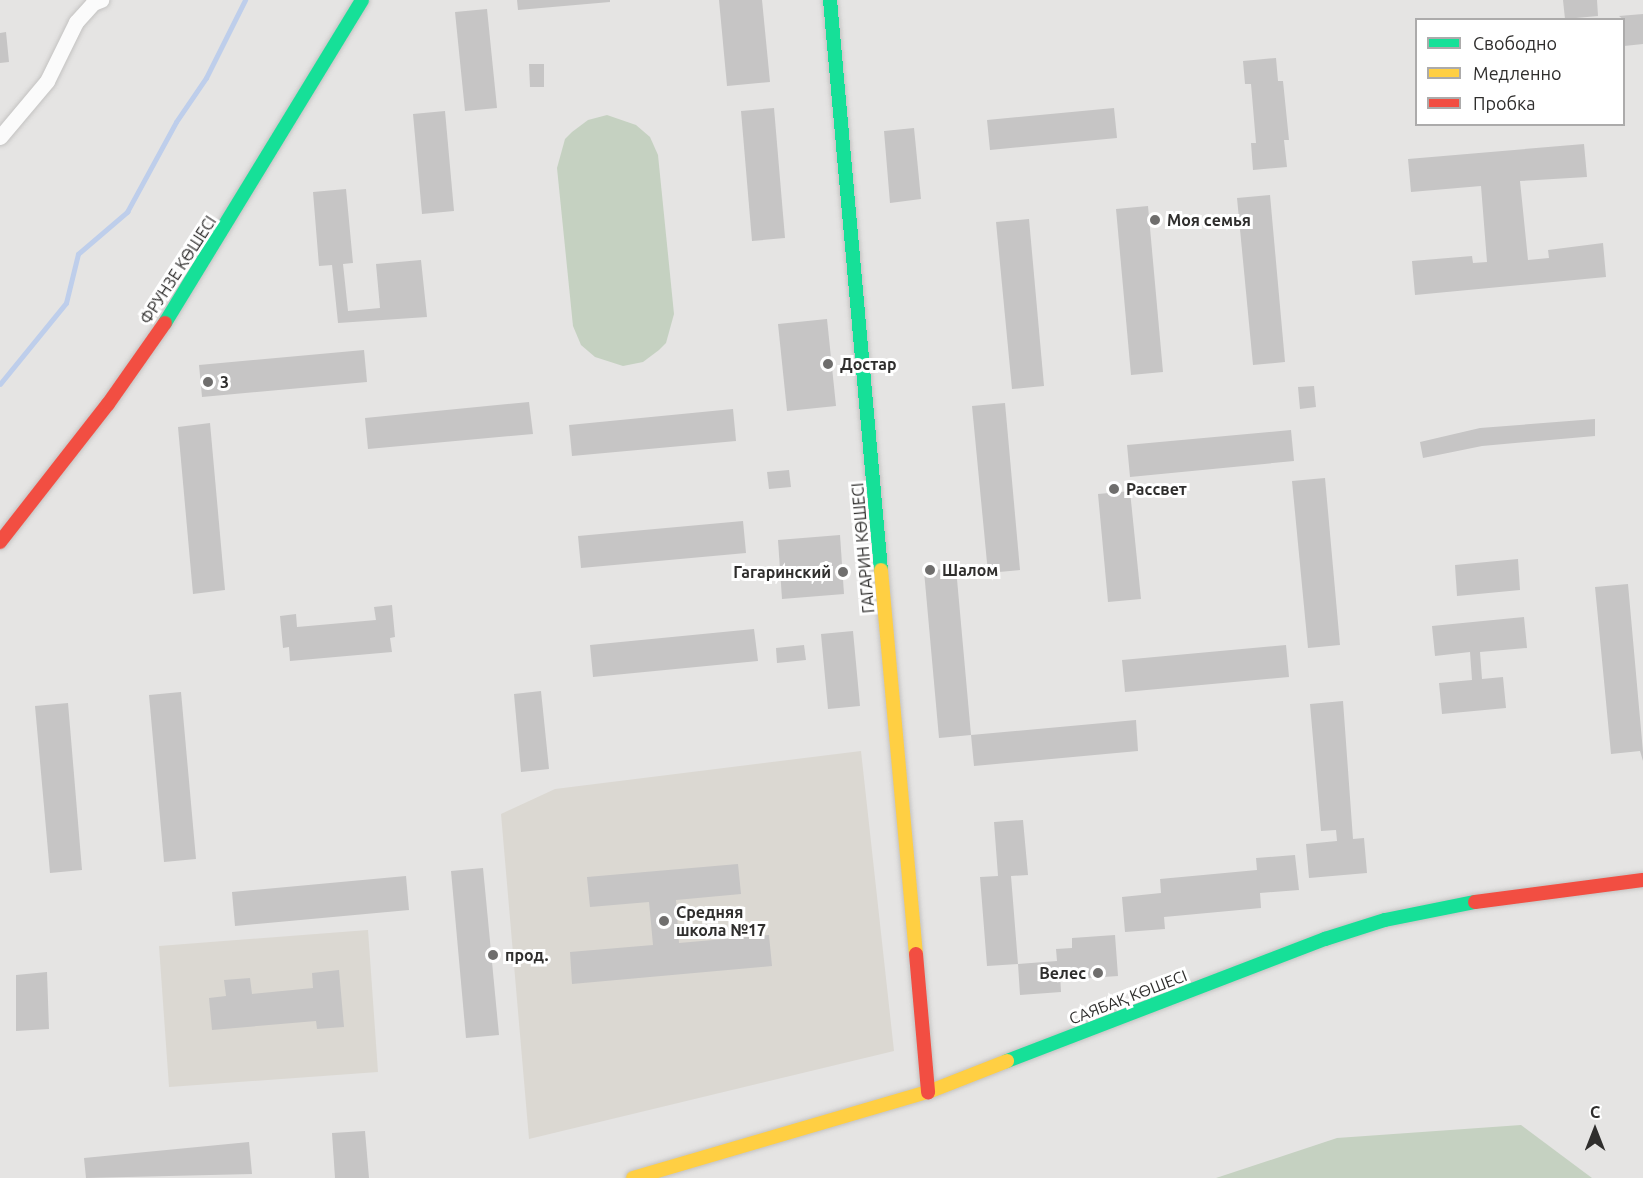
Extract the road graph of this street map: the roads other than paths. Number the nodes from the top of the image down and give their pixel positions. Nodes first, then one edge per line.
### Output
1 (101, 0) edge
2 (362, 0) edge
3 (830, 0) edge
4 (0, 136) edge
5 (0, 542) edge
6 (1643, 880) edge
7 (928, 1092) junction
8 (633, 1178) edge

1 - 4 street
2 - 5 street, ФРУНЗЕ КӨШЕСІ
3 - 7 street, ГАГАРИН КӨШЕСІ
6 - 7 street, САЯБАҚ КӨШЕСІ
7 - 8 street, САЯБАҚ КӨШЕСІ

